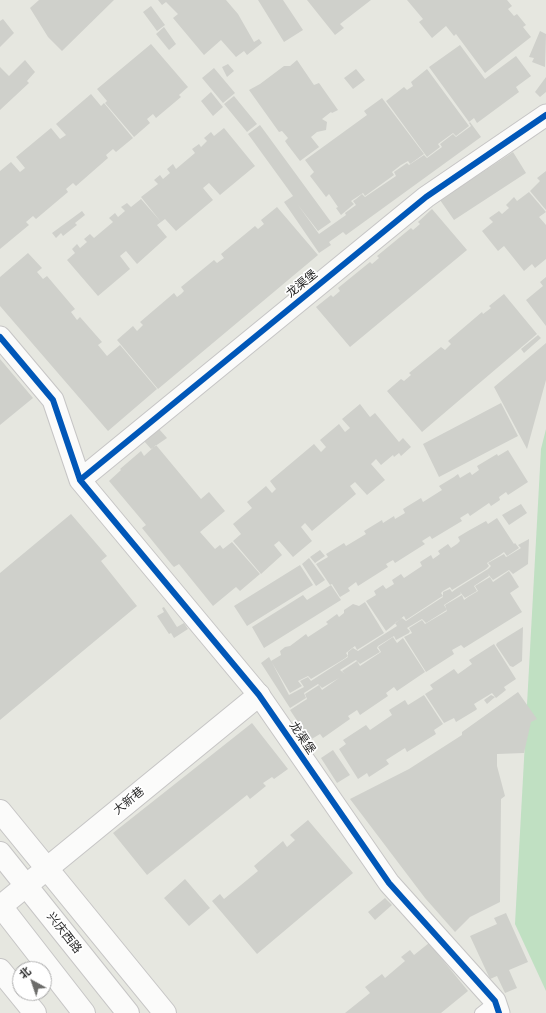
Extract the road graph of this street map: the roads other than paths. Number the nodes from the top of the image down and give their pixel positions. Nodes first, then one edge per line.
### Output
1 (546, 115) edge
2 (0, 337) edge
3 (80, 480) junction
4 (259, 695) junction
5 (0, 811) edge
6 (0, 853) edge
7 (47, 867) junction
8 (26, 884) junction
9 (0, 906) edge
10 (0, 970) edge
11 (491, 1009) edge
12 (35, 1013) edge
13 (84, 1013) edge
14 (128, 1013) edge
15 (165, 1013) edge

1 - 3 street, 龙渠堡
2 - 3 street, 龙渠堡
3 - 4 street, 龙渠堡
4 - 7 street, 大新巷
4 - 11 street, 龙渠堡
5 - 7 street
6 - 8 street, 兴庆西路
7 - 8 street, 大新巷
7 - 15 street
8 - 9 street, 大新巷
8 - 14 street, 兴庆西路
9 - 13 street
10 - 12 street

